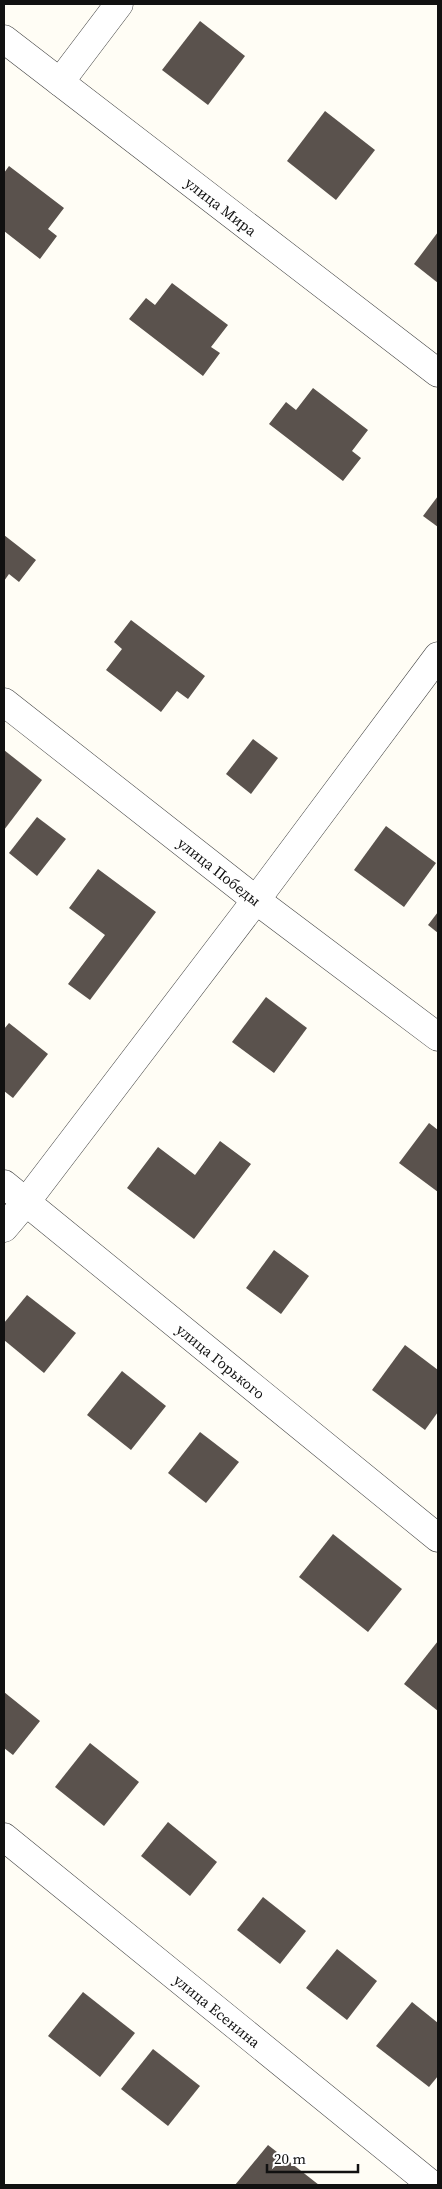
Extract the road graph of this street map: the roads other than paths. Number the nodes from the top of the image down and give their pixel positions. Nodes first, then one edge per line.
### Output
1 (119, 4) edge
2 (4, 39) edge
3 (60, 82) junction
4 (438, 373) edge
5 (438, 656) edge
6 (4, 702) edge
7 (256, 900) junction
8 (438, 1037) edge
9 (4, 1184) edge
10 (26, 1202) junction
11 (4, 1228) edge
12 (438, 1538) edge
13 (4, 1836) edge
14 (432, 2185) edge

1 - 3 street
2 - 3 street, улица Мира
3 - 4 street, улица Мира
5 - 7 street
6 - 7 street, улица Победы
7 - 8 street, улица Победы
7 - 10 street
9 - 10 street, улица Горького
10 - 11 street
10 - 12 street, улица Горького
13 - 14 street, улица Есенина

